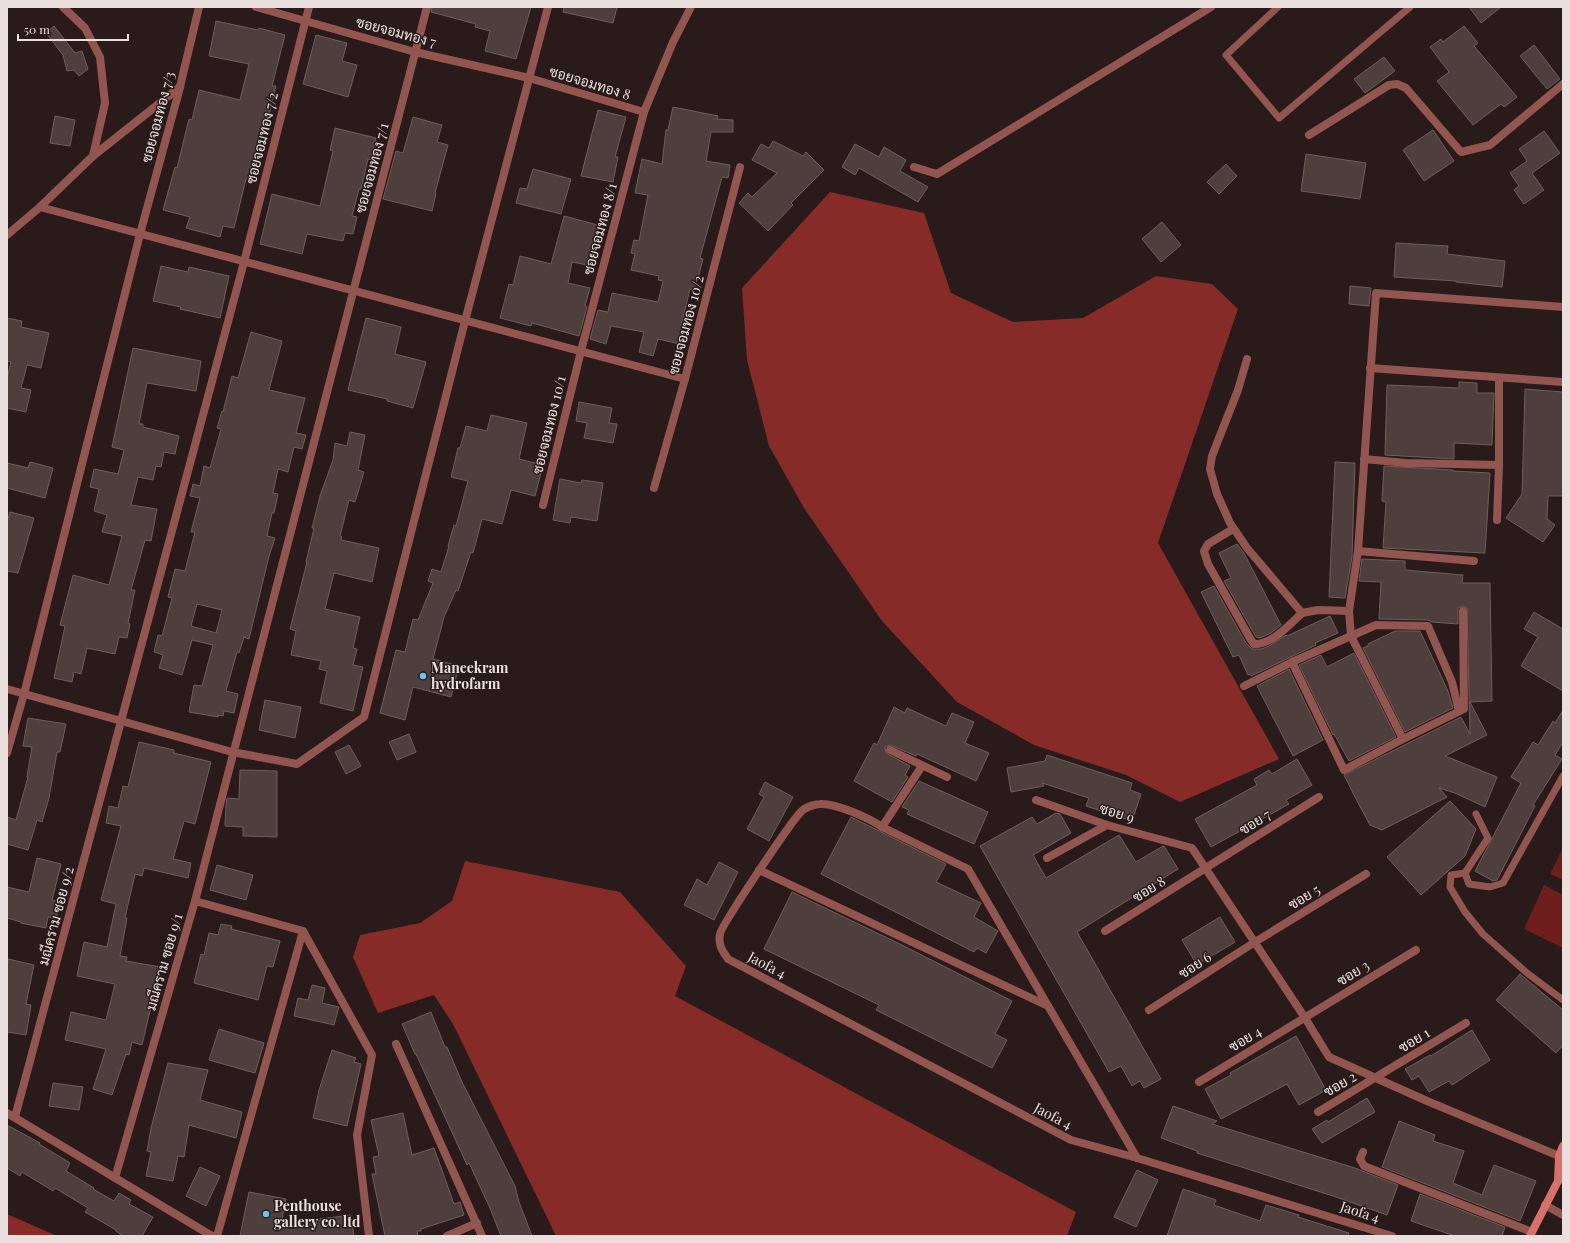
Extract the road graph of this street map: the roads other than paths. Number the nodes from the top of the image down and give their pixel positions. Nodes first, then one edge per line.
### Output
1 (63, 7) edge
2 (199, 7) edge
3 (256, 7) edge
4 (309, 7) edge
5 (427, 7) edge
6 (548, 7) edge
7 (691, 7) edge
8 (1211, 7) edge
9 (1278, 7) edge
10 (1410, 7) edge
11 (306, 20) junction
12 (415, 52) junction
13 (529, 78) junction
14 (1563, 84) edge
15 (180, 86) junction
16 (644, 112) junction
17 (1309, 135) dead end
18 (93, 156) junction
19 (740, 167) dead end
20 (914, 167) dead end
21 (40, 207) junction
22 (140, 234) junction
23 (7, 235) edge
24 (244, 262) junction
25 (353, 291) junction
26 (1563, 307) edge
27 (465, 321) junction
28 (581, 351) junction
29 (1247, 359) dead end
30 (1370, 368) junction
31 (1499, 378) junction
32 (685, 379) junction
33 (1563, 382) edge
34 (1364, 459) junction
35 (1499, 465) junction
36 (654, 488) dead end
37 (543, 505) dead end
38 (1497, 520) dead end
39 (1233, 529) junction
40 (1358, 551) junction
41 (1474, 561) dead end
42 (1349, 611) junction
43 (1463, 611) dead end
44 (1302, 613) junction
45 (1351, 636) junction
46 (1292, 662) junction
47 (1244, 686) dead end
48 (7, 689) edge
49 (24, 694) junction
50 (1459, 711) junction
51 (122, 721) junction
52 (1402, 739) junction
53 (890, 750) dead end
54 (232, 752) junction
55 (7, 753) edge
56 (922, 766) junction
57 (1563, 776) edge
58 (947, 777) dead end
59 (1319, 797) dead end
60 (1036, 800) dead end
61 (1476, 814) dead end
62 (1107, 825) junction
63 (882, 827) junction
64 (1047, 858) dead end
65 (1206, 868) junction
66 (759, 870) junction
67 (1465, 873) junction
68 (1366, 874) dead end
69 (195, 901) junction
70 (303, 931) junction
71 (1105, 931) dead end
72 (1255, 942) junction
73 (1416, 950) dead end
74 (1563, 1000) edge
75 (1048, 1006) junction
76 (1149, 1010) dead end
77 (1305, 1018) junction
78 (1466, 1023) dead end
79 (396, 1044) dead end
80 (1376, 1078) junction
81 (1199, 1082) dead end
82 (1318, 1112) dead end
83 (7, 1113) edge
84 (15, 1118) junction
85 (1563, 1146) edge
86 (1364, 1152) dead end
87 (1559, 1156) junction
88 (1137, 1158) junction
89 (115, 1178) junction
90 (1560, 1179) edge
91 (1545, 1205) junction
92 (1563, 1215) edge
93 (477, 1223) junction
94 (1531, 1234) edge
95 (212, 1236) edge
96 (217, 1236) edge
97 (369, 1236) edge
98 (446, 1236) edge
99 (482, 1236) edge
100 (1392, 1236) edge

1 - 18 street
2 - 15 street, ซอยจอมทอง 7/3
3 - 11 street, ซอยจอมทอง 7
4 - 11 street, ซอยจอมทอง 7/2
5 - 12 street, ซอยจอมทอง 7/1
6 - 13 street
7 - 16 street, ซอยจอมทอง 8/1
8 - 20 street
9 - 10 lane
11 - 12 street, ซอยจอมทอง 7
11 - 24 street, ซอยจอมทอง 7/2
12 - 13 street, ซอยจอมทอง 7
12 - 25 street, ซอยจอมทอง 7/1
13 - 16 street, ซอยจอมทอง 8
13 - 27 street
14 - 17 street
15 - 18 street
15 - 22 street, ซอยจอมทอง 7/3
16 - 28 street, ซอยจอมทอง 8/1
18 - 21 street
19 - 32 street, ซอยจอมทอง 10/2
21 - 22 street
21 - 23 street
22 - 24 street
22 - 49 street, ซอยจอมทอง 7/3
24 - 25 street
24 - 51 street, ซอยจอมทอง 7/2
25 - 27 street
25 - 54 street, ซอยจอมทอง 7/1
26 - 30 street
27 - 28 street
27 - 54 street
28 - 32 street
28 - 37 street, ซอยจอมทอง 10/1
29 - 39 street
30 - 31 street
30 - 34 street
31 - 33 street
31 - 35 street
32 - 36 street, ซอยจอมทอง 10/2
34 - 35 street
34 - 40 street
35 - 38 street
39 - 44 street
39 - 44 street
40 - 41 street
40 - 42 street
42 - 44 street
42 - 45 street
43 - 50 street
45 - 46 street
45 - 50 street
45 - 52 street
46 - 47 street
46 - 52 street
48 - 49 street
49 - 51 street
49 - 55 street, ซอยจอมทอง 7/3
50 - 52 street
51 - 54 street
51 - 84 street, มณีคราม ซอย 9/2
53 - 56 street
54 - 69 street, มณีคราม ซอย 9/1
56 - 58 street
56 - 63 street
57 - 67 lane
59 - 65 street, ซอย 7
60 - 62 street, ซอย 9
61 - 67 lane
62 - 64 street
62 - 65 street, ซอย 9
63 - 66 street
63 - 75 street
65 - 71 street, ซอย 8
65 - 72 street
66 - 75 street
66 - 88 street, Jaofa 4
67 - 74 lane
68 - 72 street, ซอย 5
69 - 70 street
69 - 89 street, มณีคราม ซอย 9/1
70 - 96 street
70 - 97 street
72 - 76 street, ซอย 6
72 - 77 street
73 - 77 street, ซอย 3
75 - 88 street
77 - 80 street
77 - 81 street, ซอย 4
78 - 80 street, ซอย 1
79 - 93 street
80 - 82 street, ซอย 2
80 - 87 street
83 - 84 street
84 - 89 street
85 - 87 main road
86 - 94 street
87 - 90 main road
88 - 100 street, Jaofa 4
89 - 95 street
90 - 91 main road
91 - 92 street
91 - 94 main road
93 - 98 street
93 - 99 street

